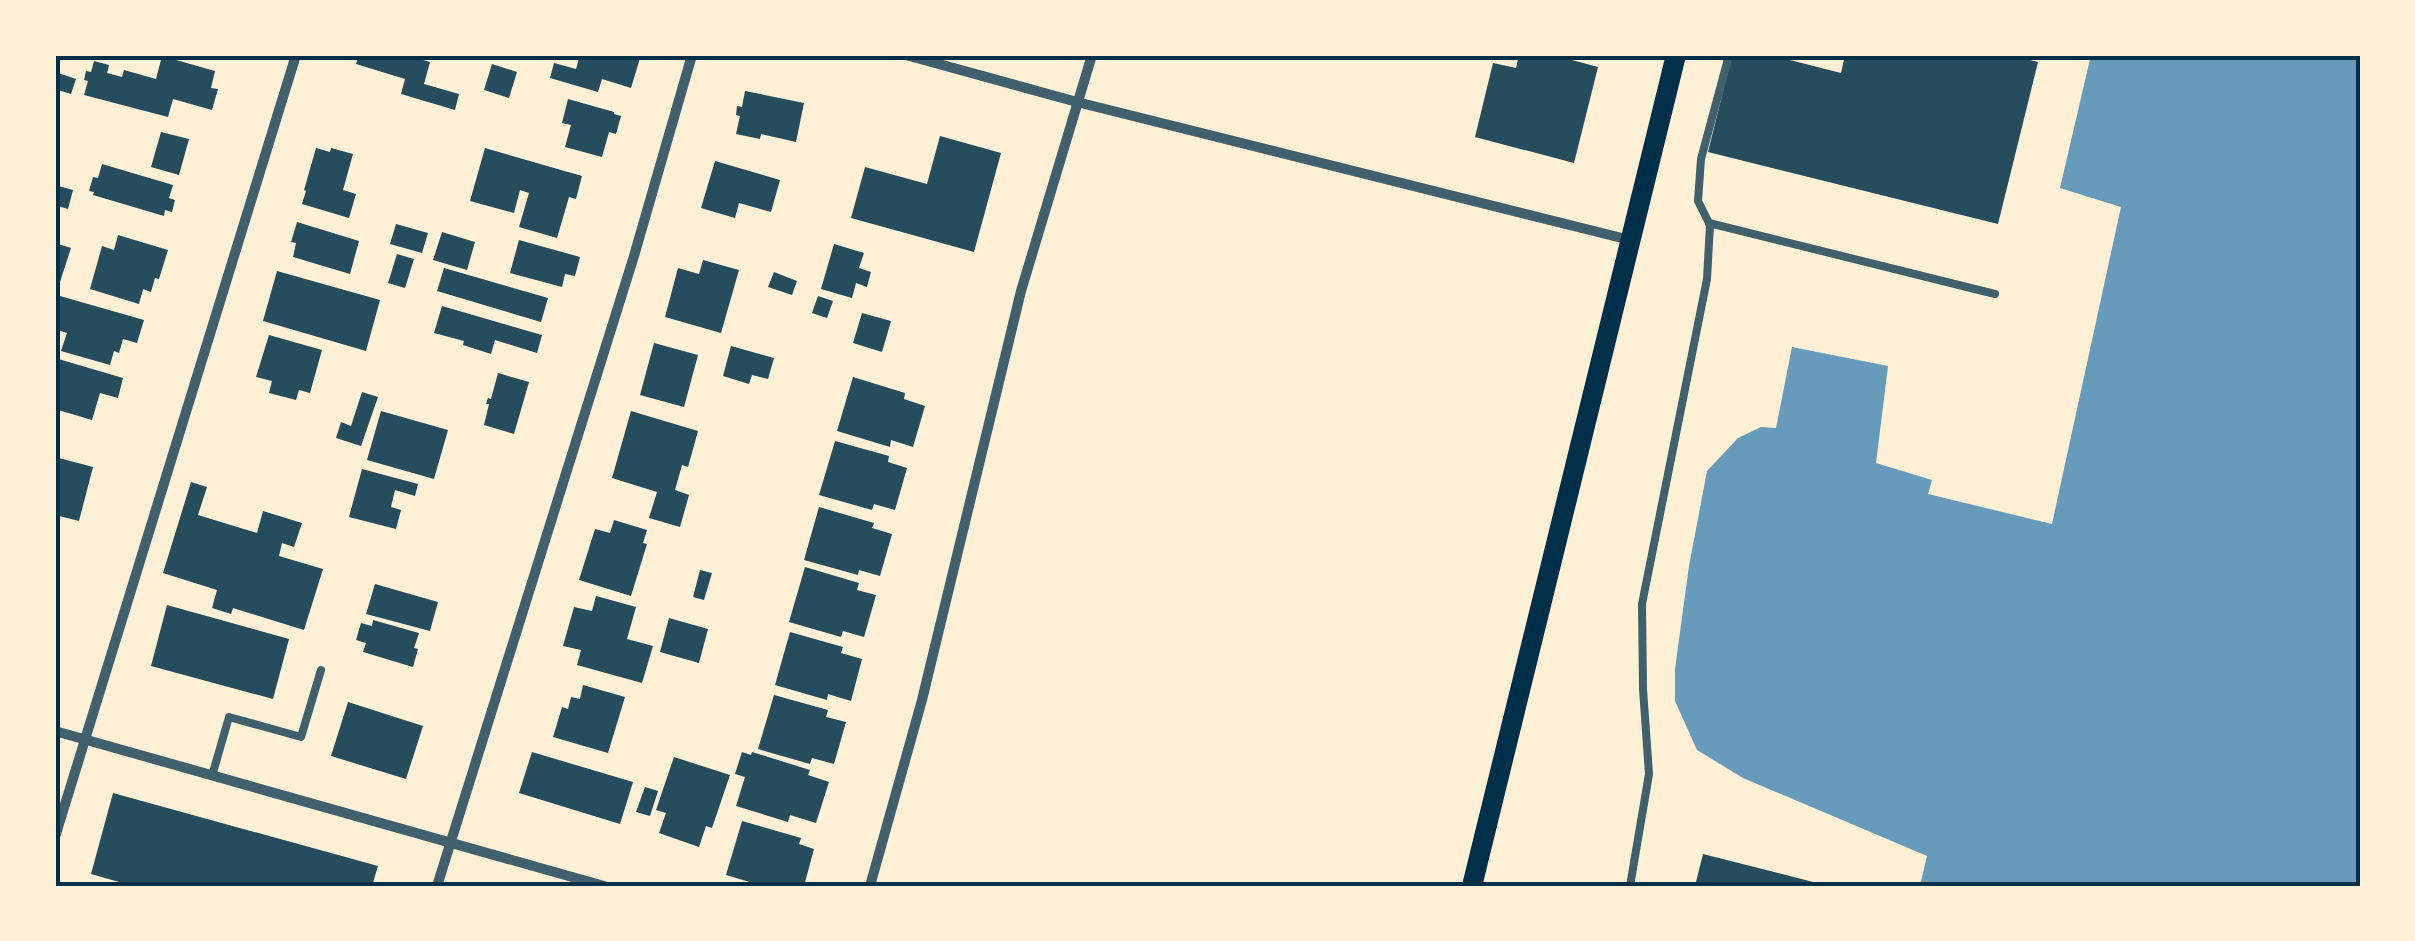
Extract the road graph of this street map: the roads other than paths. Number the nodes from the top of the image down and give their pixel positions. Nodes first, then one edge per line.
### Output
1 (296, 55) edge
2 (692, 55) edge
3 (906, 55) edge
4 (1092, 55) edge
5 (1676, 55) edge
6 (1729, 55) edge
7 (1077, 102) junction
8 (1709, 224) junction
9 (1631, 240) junction
10 (1995, 294) dead end
11 (321, 670) dead end
12 (55, 731) edge
13 (86, 740) junction
14 (212, 776) junction
15 (55, 837) edge
16 (450, 843) junction
17 (437, 886) edge
18 (604, 886) edge
19 (870, 886) edge
20 (1472, 886) edge
21 (1630, 886) edge

1 - 13 street
2 - 16 street
3 - 7 street
4 - 7 street
5 - 9 main road
6 - 8 lane
7 - 9 street
7 - 19 street
8 - 10 lane
8 - 21 lane
9 - 20 main road
11 - 14 lane
12 - 13 street
13 - 14 street
13 - 15 street
14 - 16 street
16 - 17 street
16 - 18 street

